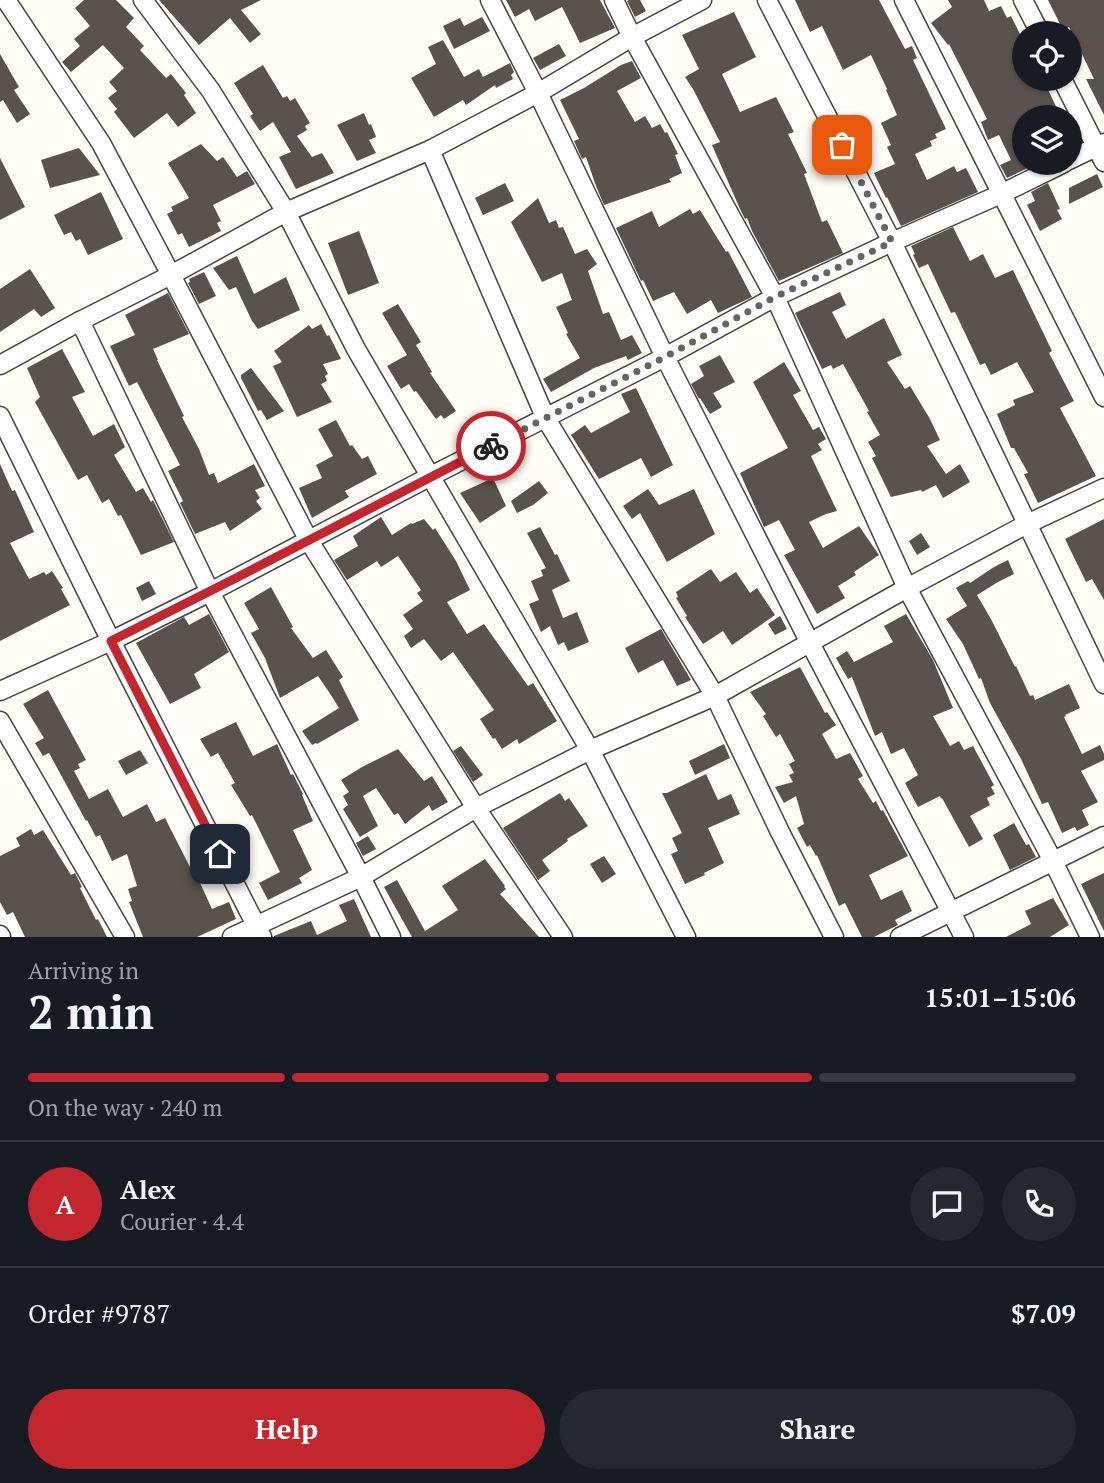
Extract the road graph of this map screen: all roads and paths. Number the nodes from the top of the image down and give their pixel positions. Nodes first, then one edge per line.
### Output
1 (143, 0) edge
2 (490, 0) edge
3 (614, 0) edge
4 (702, 0) edge
5 (767, 0) edge
6 (904, 0) edge
7 (1023, 0) edge
8 (14, 3) edge
9 (1034, 21) edge
10 (632, 37) junction
11 (1069, 91) edge
12 (538, 93) junction
13 (430, 150) junction
14 (1102, 151) edge
15 (1082, 156) edge
16 (1040, 175) edge
17 (1001, 194) junction
18 (285, 212) junction
19 (892, 242) junction
20 (172, 275) junction
21 (775, 297) junction
22 (80, 321) junction
23 (665, 357) junction
24 (0, 365) edge
25 (1104, 397) edge
26 (0, 416) edge
27 (546, 419) junction
28 (431, 476) junction
29 (1104, 488) edge
30 (1027, 524) junction
31 (309, 541) junction
32 (907, 588) junction
33 (210, 592) junction
34 (111, 641) junction
35 (810, 643) junction
36 (1104, 684) edge
37 (0, 691) edge
38 (715, 696) junction
39 (0, 721) edge
40 (590, 750) junction
41 (477, 808) junction
42 (1104, 836) edge
43 (1053, 861) junction
44 (361, 877) junction
45 (951, 912) junction
46 (259, 931) edge
47 (125, 937) edge
48 (232, 937) edge
49 (391, 937) edge
50 (563, 937) edge
51 (686, 937) edge
52 (834, 937) edge
53 (900, 937) edge
54 (964, 937) edge
55 (1090, 937) edge

1 - 18 street
2 - 12 street
3 - 10 street
4 - 10 street
5 - 19 street
6 - 17 street
7 - 9 street
8 - 20 street
10 - 12 street
10 - 21 street
11 - 14 street
12 - 13 street
12 - 23 street
13 - 18 street
13 - 27 street
14 - 15 street
16 - 17 street
17 - 19 street
17 - 25 street
18 - 20 street
18 - 28 street
19 - 21 street
19 - 30 street
20 - 22 street
20 - 31 street
21 - 23 street
21 - 32 street
22 - 24 street
22 - 33 street
23 - 27 street
23 - 35 street
26 - 34 street
27 - 28 street
27 - 38 street
28 - 31 street
28 - 40 street
29 - 30 street
30 - 32 street
30 - 36 street
31 - 33 street
31 - 41 street
32 - 35 street
32 - 43 street
33 - 34 street
33 - 44 street
34 - 37 street
34 - 46 street
35 - 38 street
35 - 45 street
38 - 40 street
38 - 52 street
39 - 47 street
40 - 41 street
40 - 51 street
41 - 44 street
41 - 50 street
42 - 43 street
43 - 45 street
43 - 55 street
44 - 46 street
44 - 49 street
45 - 53 street
45 - 54 street
46 - 48 street

